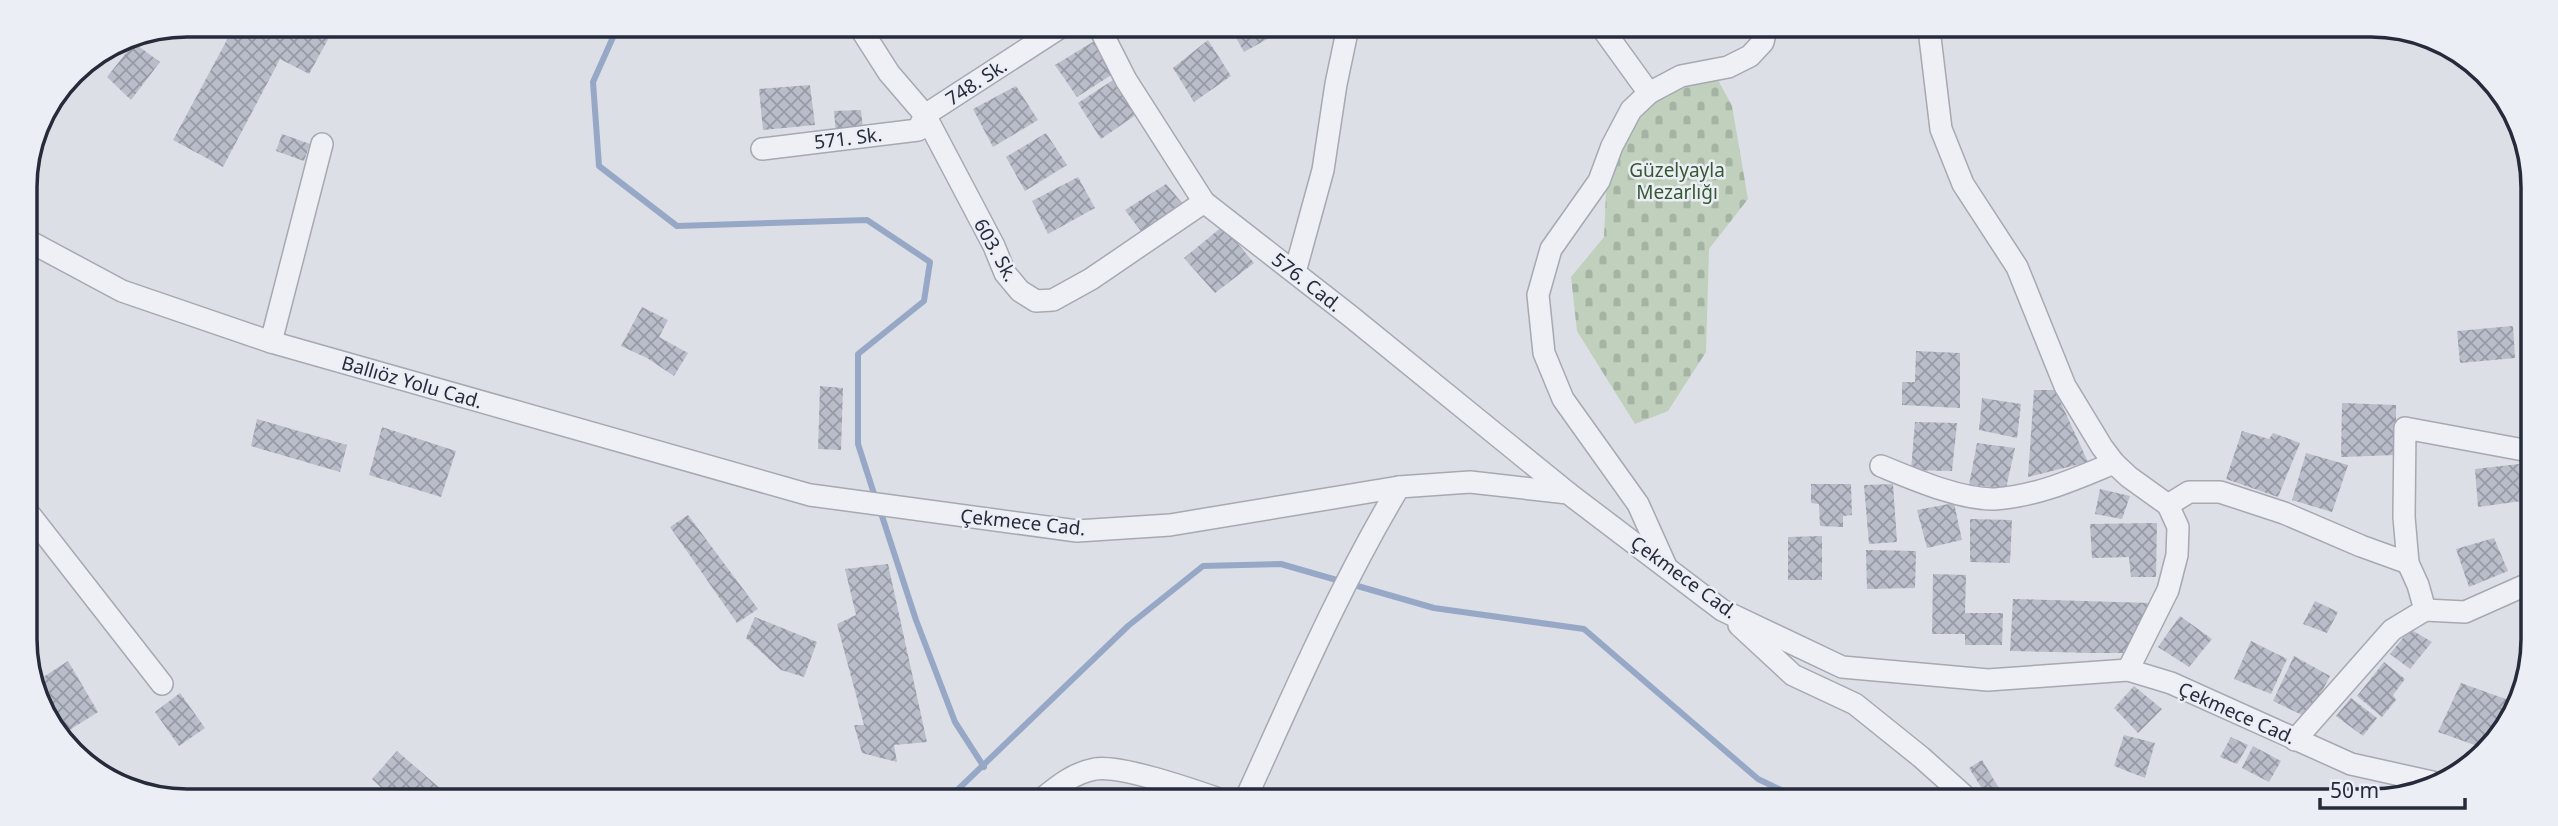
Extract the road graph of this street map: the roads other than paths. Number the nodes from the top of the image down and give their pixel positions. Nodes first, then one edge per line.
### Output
1 (866, 37) edge
2 (1046, 37) edge
3 (1104, 37) edge
4 (1346, 37) edge
5 (1609, 37) edge
6 (1764, 37) edge
7 (1930, 37) edge
8 (1649, 93) junction
9 (925, 115) junction
10 (322, 144) dead end
11 (762, 149) dead end
12 (1204, 202) junction
13 (37, 246) edge
14 (1295, 272) junction
15 (271, 342) junction
16 (2521, 450) edge
17 (2114, 463) junction
18 (1881, 466) dead end
19 (1399, 487) junction
20 (1568, 493) junction
21 (2168, 505) junction
22 (921, 510) joint
23 (37, 524) edge
24 (2409, 563) junction
25 (1666, 566) junction
26 (2521, 587) edge
27 (1722, 610) junction
28 (2425, 610) junction
29 (2129, 670) junction
30 (162, 684) dead end
31 (2295, 740) junction
32 (2422, 780) edge
33 (1054, 789) edge
34 (1190, 789) edge
35 (1251, 789) edge
36 (1957, 789) edge

1 - 9 street, 603. Sk.
2 - 9 street, 748. Sk.
3 - 12 street, 576. Cad.
4 - 14 street
5 - 8 street
6 - 8 street
7 - 17 street
8 - 25 street
9 - 11 street, 571. Sk.
9 - 12 street, 603. Sk.
10 - 15 street
12 - 14 street, 576. Cad.
13 - 15 street, Ballıöz Yolu Cad.
14 - 20 street, 576. Cad.
15 - 22 street, Ballıöz Yolu Cad.
16 - 24 street
17 - 18 street
17 - 21 street
19 - 20 street, Çekmece Cad.
19 - 22 street, Çekmece Cad.
19 - 35 street
20 - 25 street, Çekmece Cad.
21 - 24 street
21 - 29 street
23 - 30 street
24 - 28 street
25 - 27 street, Çekmece Cad.
26 - 28 street
27 - 29 street, Çekmece Cad.
27 - 36 street
28 - 31 street
29 - 31 street, Çekmece Cad.
31 - 32 street, Çekmece Cad.
33 - 34 street

